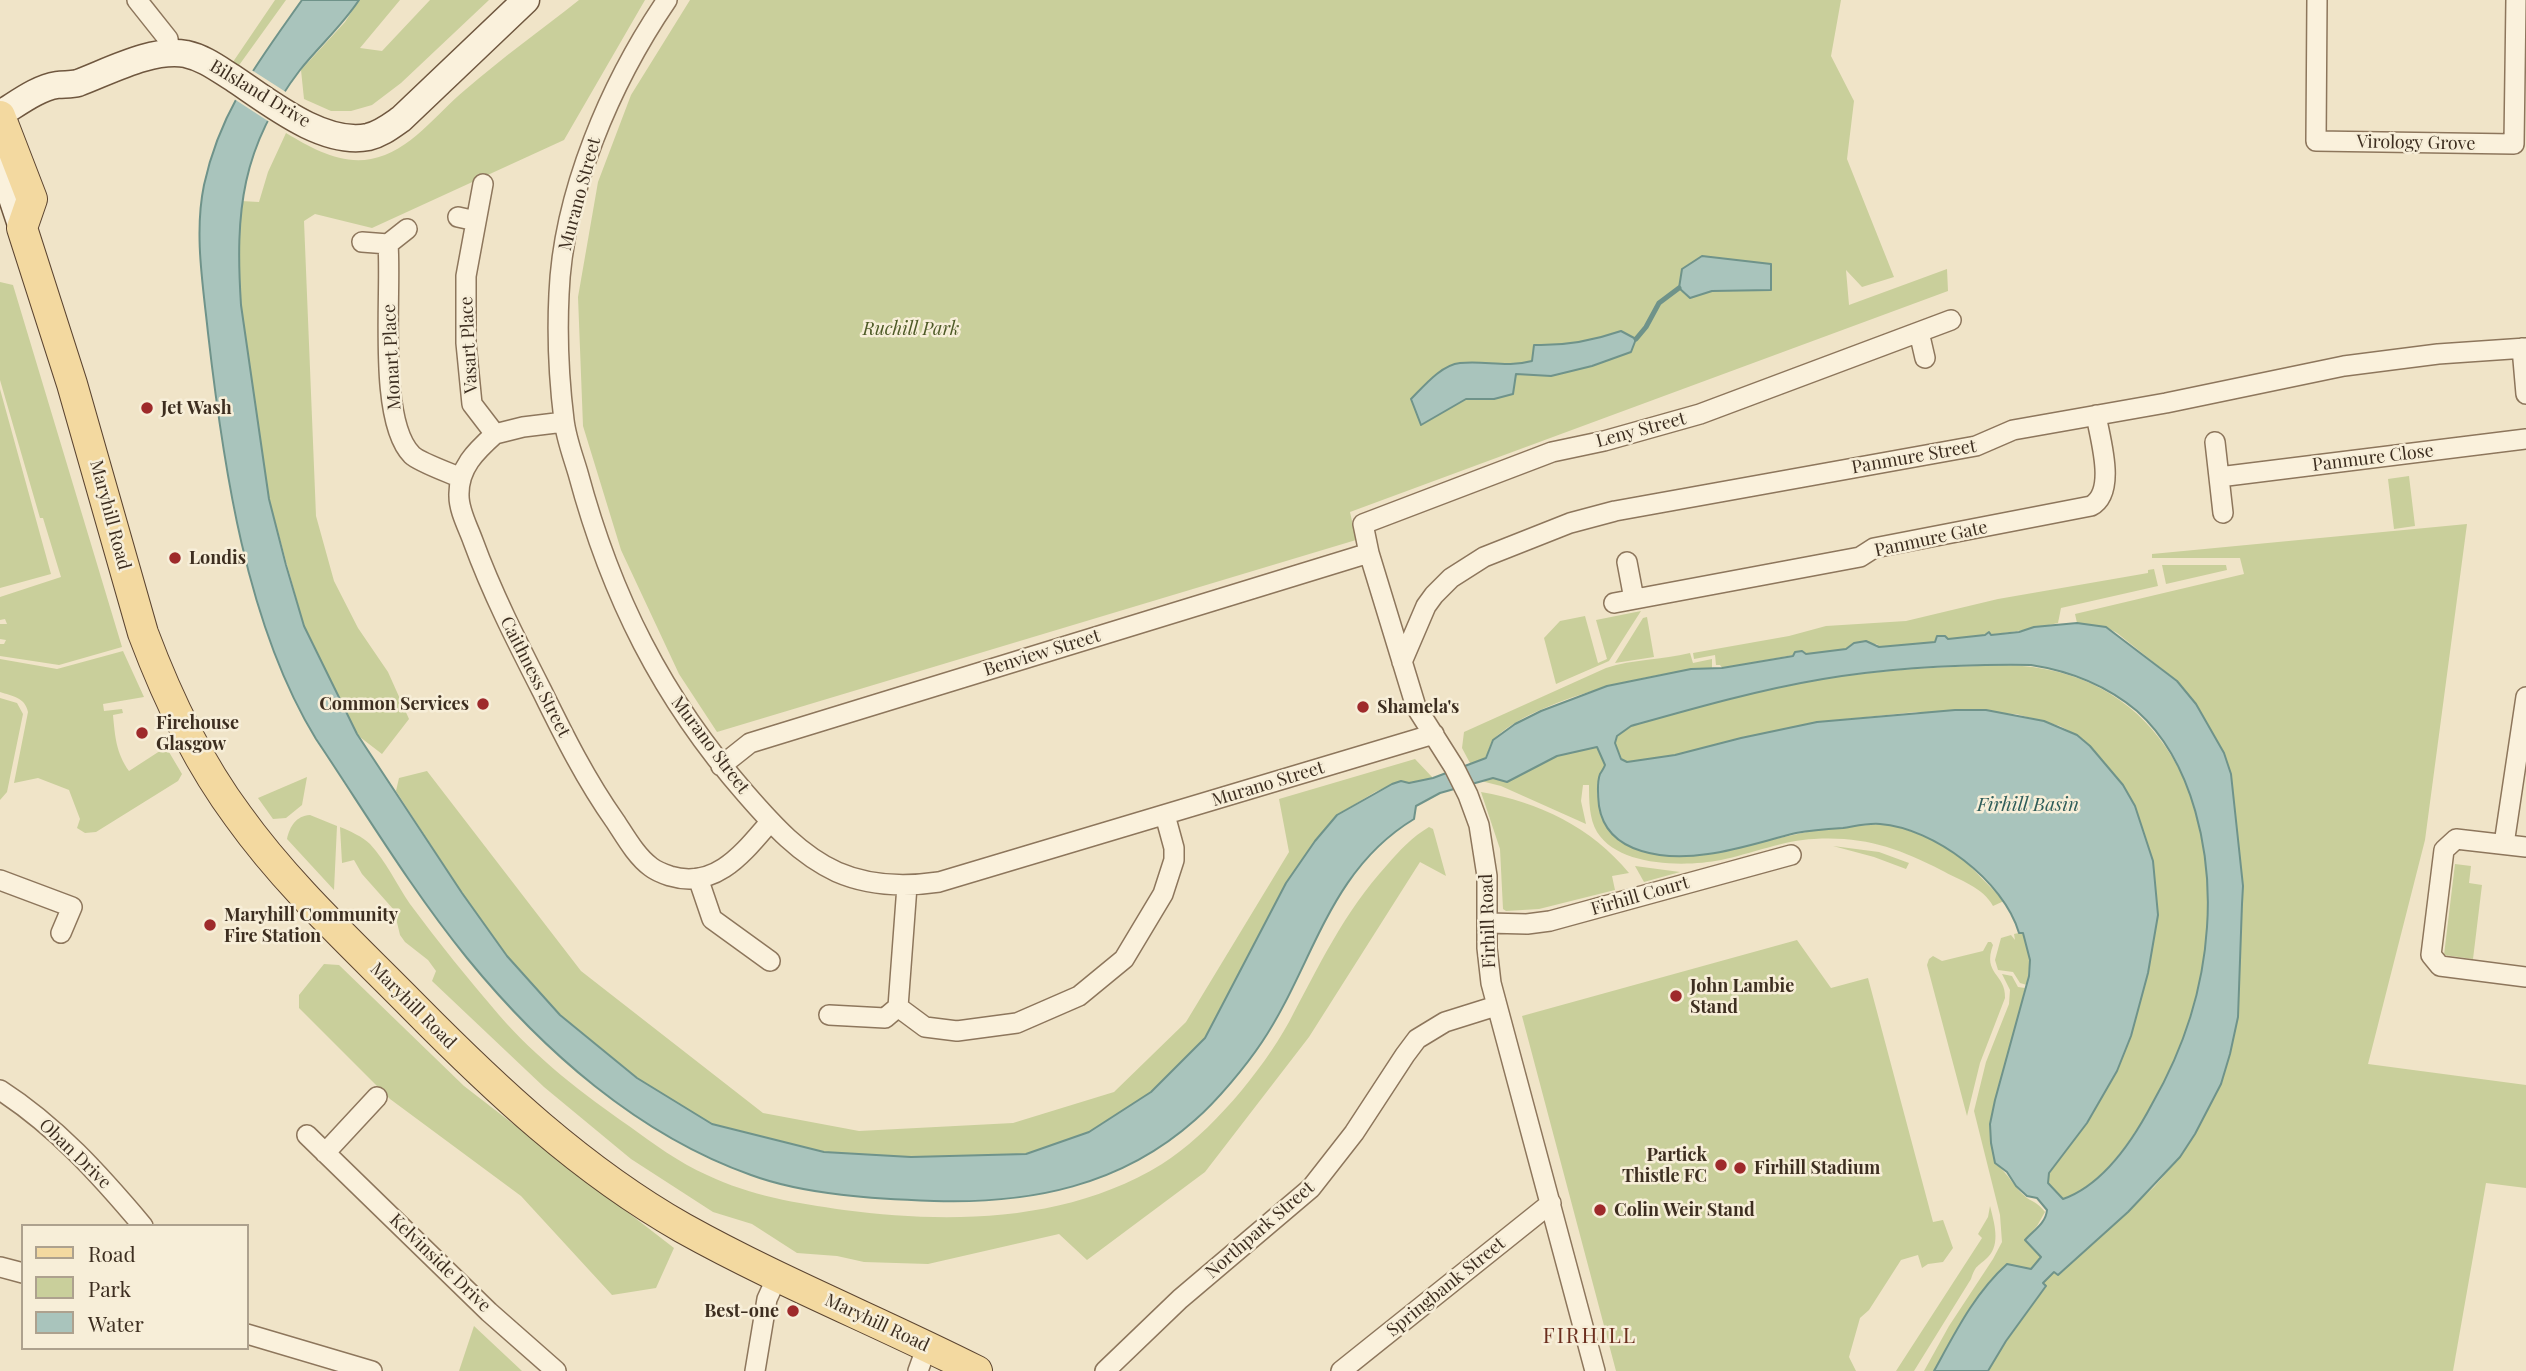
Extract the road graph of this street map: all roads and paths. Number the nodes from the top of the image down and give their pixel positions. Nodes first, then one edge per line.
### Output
1 (137, 0) edge
2 (526, 0) edge
3 (667, 0) edge
4 (2318, 0) edge
5 (2516, 0) edge
6 (170, 53) junction
7 (2, 124) edge
8 (0, 162) edge
9 (483, 184) dead end
10 (11, 220) edge
11 (407, 229) dead end
12 (362, 243) dead end
13 (388, 244) junction
14 (1951, 320) dead end
15 (1919, 332) junction
16 (2524, 348) edge
17 (1924, 358) dead end
18 (2526, 394) edge
19 (2096, 415) junction
20 (564, 422) junction
21 (495, 434) junction
22 (2526, 439) edge
23 (2215, 442) dead end
24 (2219, 477) junction
25 (461, 478) junction
26 (2223, 513) dead end
27 (1363, 524) joint
28 (1369, 553) junction
29 (1627, 562) dead end
30 (1634, 599) junction
31 (1614, 603) dead end
32 (1402, 662) junction
33 (2526, 697) edge
34 (1434, 734) junction
35 (722, 766) junction
36 (1165, 815) junction
37 (770, 822) junction
38 (2504, 844) junction
39 (2526, 847) edge
40 (1791, 855) dead end
41 (698, 878) junction
42 (0, 880) edge
43 (907, 886) junction
44 (1488, 923) junction
45 (61, 933) dead end
46 (770, 961) dead end
47 (2526, 977) edge
48 (1496, 1006) junction
49 (898, 1007) junction
50 (829, 1016) dead end
51 (0, 1090) edge
52 (377, 1097) dead end
53 (307, 1135) dead end
54 (326, 1153) junction
55 (1551, 1203) junction
56 (141, 1224) edge
57 (0, 1268) edge
58 (21, 1273) edge
59 (778, 1275) junction
60 (248, 1334) edge
61 (923, 1358) edge
62 (1594, 1370) edge
63 (372, 1371) edge
64 (556, 1371) edge
65 (755, 1371) edge
66 (977, 1371) edge
67 (1105, 1371) edge
68 (1341, 1371) edge

1 - 6 street
2 - 6 main road, Bilsland Drive
3 - 20 street, Murano Street
4 - 5 street, Virology Grove
6 - 7 main road, Bilsland Drive
7 - 10 main road
8 - 10 main road
9 - 21 street, Vasart Place
10 - 59 main road, Maryhill Road
11 - 13 street
12 - 13 street
13 - 25 street, Monart Place
14 - 15 street, Leny Street
15 - 17 street
15 - 27 street, Leny Street
16 - 18 street
16 - 19 street, Panmure Street
19 - 30 street, Panmure Gate
19 - 32 street, Panmure Street
20 - 21 street
20 - 35 street, Murano Street
21 - 25 street
22 - 24 street, Panmure Close
23 - 24 street
24 - 26 street
25 - 41 street, Caithness Street
27 - 28 street, Firhill Road
28 - 32 street, Firhill Road
28 - 35 street, Benview Street
29 - 30 street
30 - 31 street, Panmure Gate
32 - 34 street, Firhill Road
33 - 38 street
34 - 36 street, Murano Street
34 - 44 street, Firhill Road
35 - 37 street, Murano Street
36 - 43 street, Murano Street
36 - 49 street
37 - 41 street
37 - 43 street, Murano Street
38 - 39 street
38 - 47 street
40 - 44 street, Firhill Court
41 - 46 street
42 - 45 street
43 - 49 street
44 - 48 street, Firhill Road
48 - 55 street, Firhill Road
48 - 67 street, Northpark Street
49 - 50 street
51 - 56 street, Oban Drive
52 - 54 street
53 - 54 street, Kelvinside Drive
54 - 64 street, Kelvinside Drive
55 - 62 street, Firhill Road
55 - 68 street, Springbank Street
57 - 58 street
59 - 61 main road, Maryhill Road
59 - 65 street
60 - 63 street
61 - 66 main road, Maryhill Road

